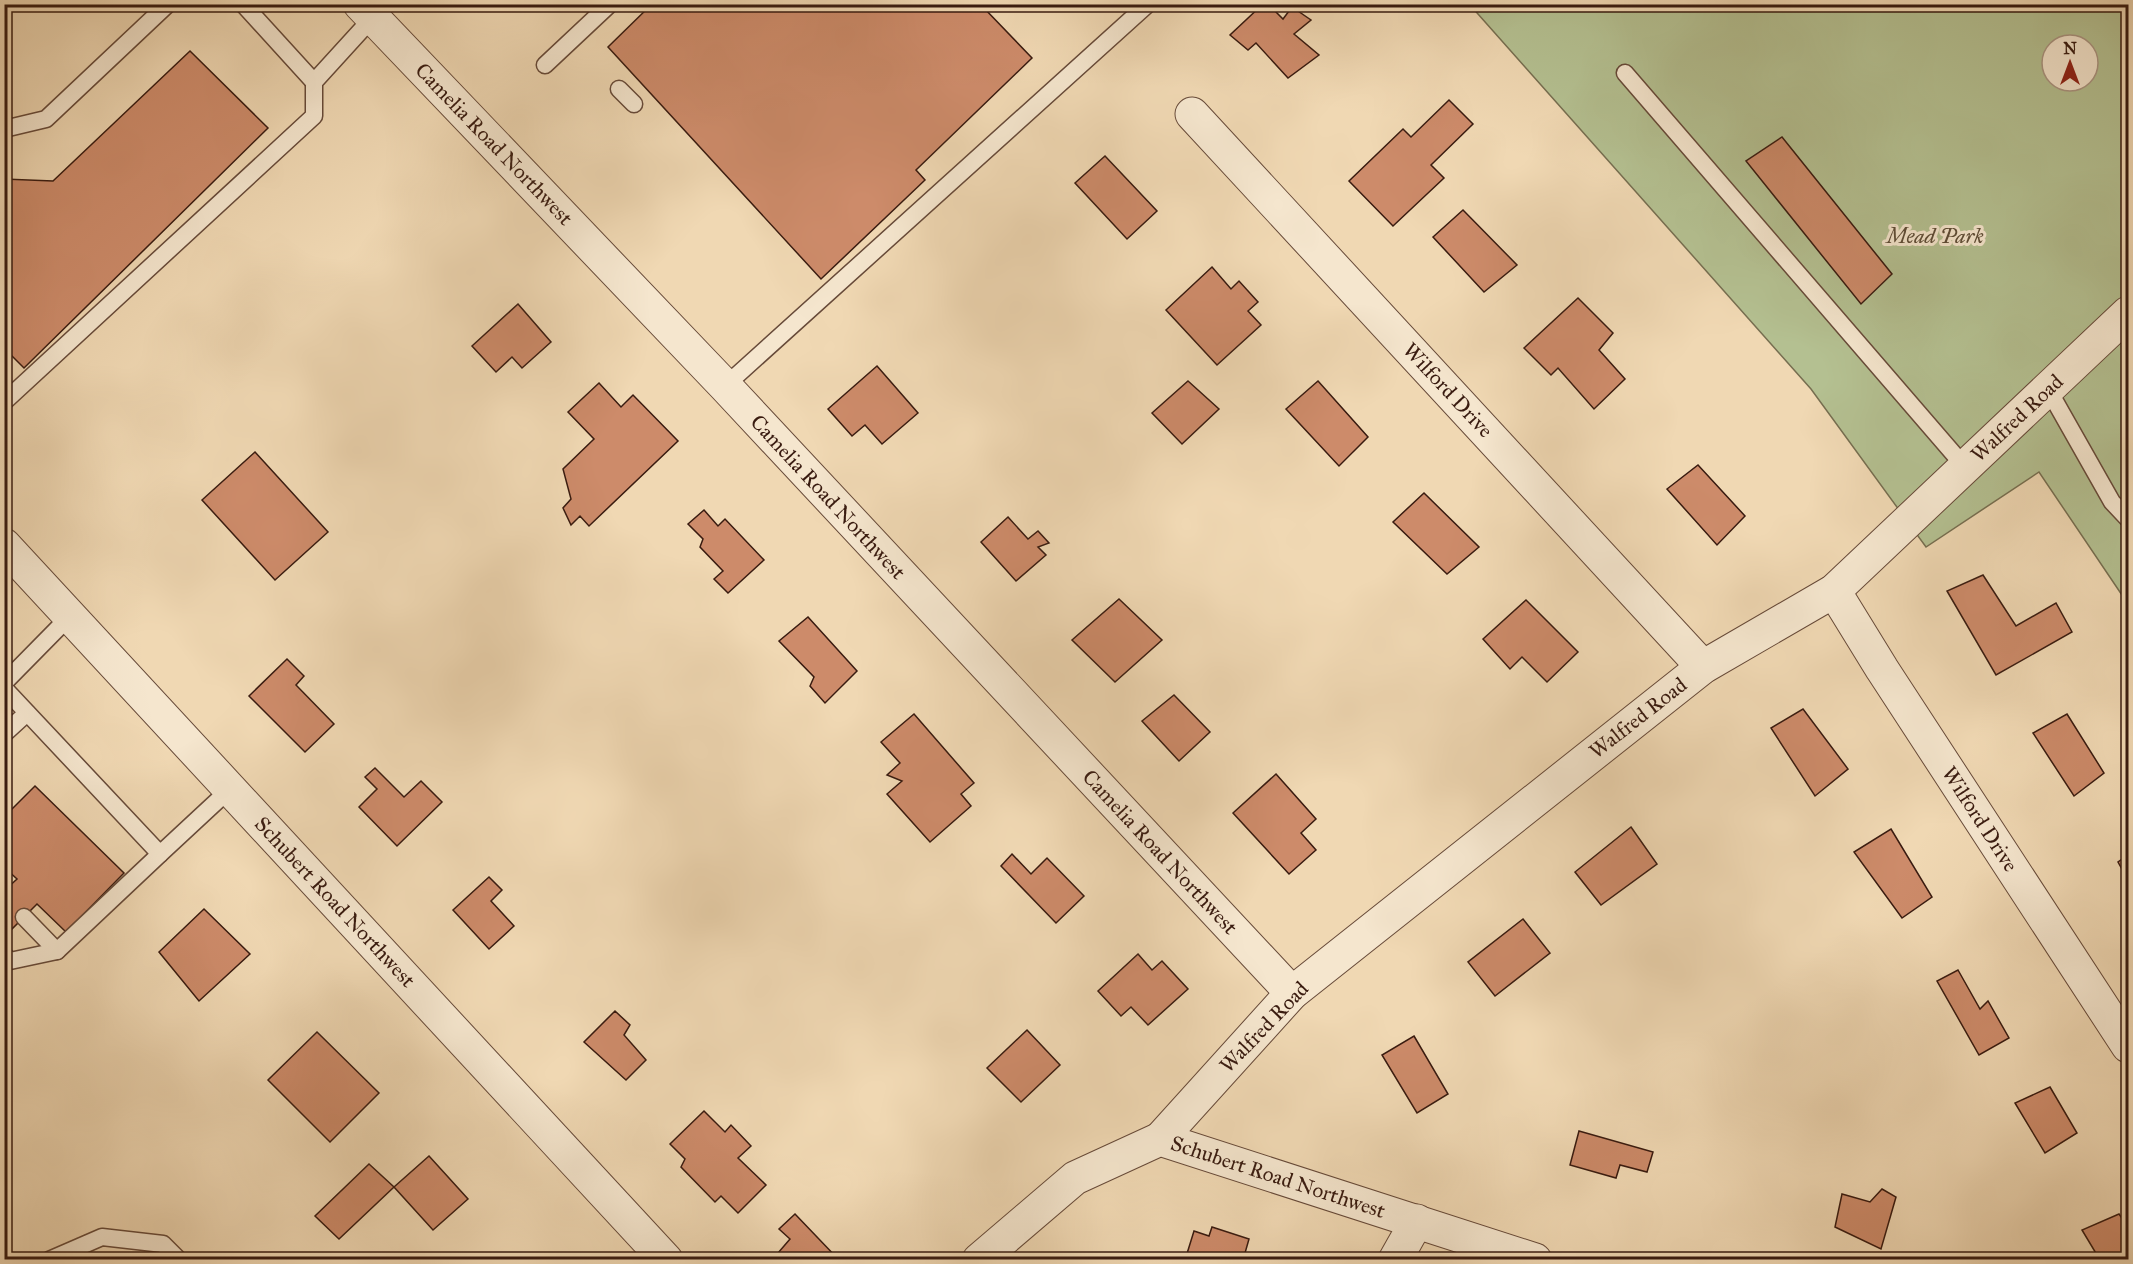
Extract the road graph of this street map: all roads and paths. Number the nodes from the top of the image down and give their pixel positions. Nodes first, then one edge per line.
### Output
1 (168, 4) edge
2 (243, 4) edge
3 (610, 4) edge
4 (1148, 4) edge
5 (372, 8) edge
6 (545, 65) dead end
7 (1624, 73) dead end
8 (314, 82) junction
9 (619, 89) dead end
10 (634, 104) dead end
11 (1192, 114) dead end
12 (4, 129) edge
13 (2128, 313) edge
14 (724, 386) junction
15 (2048, 389) junction
16 (4, 402) edge
17 (1965, 467) junction
18 (2128, 519) edge
19 (4, 545) edge
20 (1834, 591) junction
21 (70, 616) junction
22 (1704, 667) junction
23 (4, 686) edge
24 (27, 713) junction
25 (4, 734) edge
26 (230, 789) junction
27 (160, 854) junction
28 (24, 917) dead end
29 (57, 951) junction
30 (4, 955) edge
31 (1292, 993) junction
32 (2128, 1046) edge
33 (1160, 1139) junction
34 (1417, 1221) junction
35 (49, 1260) edge
36 (179, 1260) edge
37 (666, 1260) edge
38 (979, 1260) edge
39 (1395, 1260) edge
40 (1535, 1260) edge

1 - 12 lane
2 - 8 lane
3 - 6 lane
4 - 14 lane
5 - 8 lane
5 - 14 street, Camelia Road Northwest
7 - 17 lane
8 - 16 lane
9 - 10 lane
11 - 22 street, Wilford Drive
13 - 15 street, Walfred Road
14 - 31 street, Camelia Road Northwest
15 - 17 street, Walfred Road
15 - 18 lane
17 - 20 street, Walfred Road
19 - 21 street, Schubert Road Northwest
20 - 22 street, Walfred Road
20 - 32 street, Wilford Drive
21 - 23 lane
21 - 26 street, Schubert Road Northwest
22 - 31 street, Walfred Road
23 - 24 lane
24 - 25 lane
24 - 27 lane
26 - 27 lane
26 - 37 street, Schubert Road Northwest
27 - 29 lane
28 - 29 lane
29 - 30 lane
31 - 33 street, Walfred Road
33 - 34 street, Schubert Road Northwest
33 - 38 street, Schubert Road Northwest
34 - 39 street
34 - 40 street, Schubert Road Northwest
35 - 36 lane

